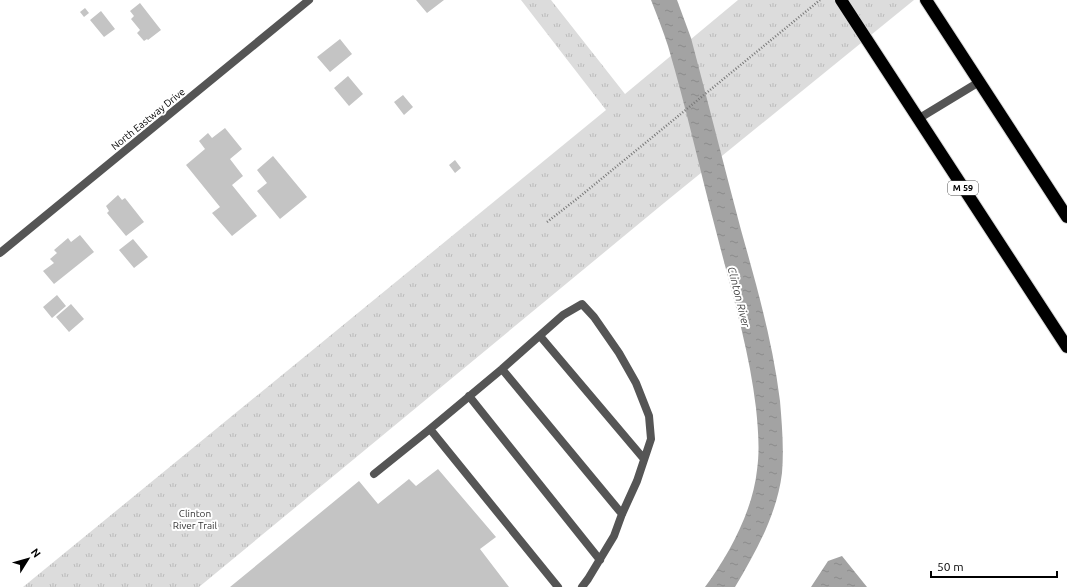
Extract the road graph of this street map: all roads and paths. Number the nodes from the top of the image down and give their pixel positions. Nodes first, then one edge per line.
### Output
1 (308, 0) edge
2 (820, 0) edge
3 (841, 0) edge
4 (926, 0) edge
5 (979, 82) junction
6 (918, 119) junction
7 (1067, 217) edge
8 (547, 222) dead end
9 (0, 253) edge
10 (540, 336) junction
11 (1067, 347) edge
12 (502, 369) junction
13 (469, 396) junction
14 (430, 429) junction
15 (644, 459) junction
16 (374, 474) dead end
17 (622, 514) junction
18 (600, 560) junction
19 (558, 587) edge
20 (582, 587) edge

1 - 9 street, North Eastway Drive
2 - 8 path
3 - 6 highway, M 59
4 - 5 highway
5 - 6 street
5 - 7 highway
6 - 11 highway, M 59
10 - 12 street
10 - 15 street
10 - 15 street
12 - 13 street
12 - 17 street
13 - 14 street
13 - 18 street
14 - 16 street
14 - 19 street
15 - 17 street
17 - 18 street
18 - 20 street

